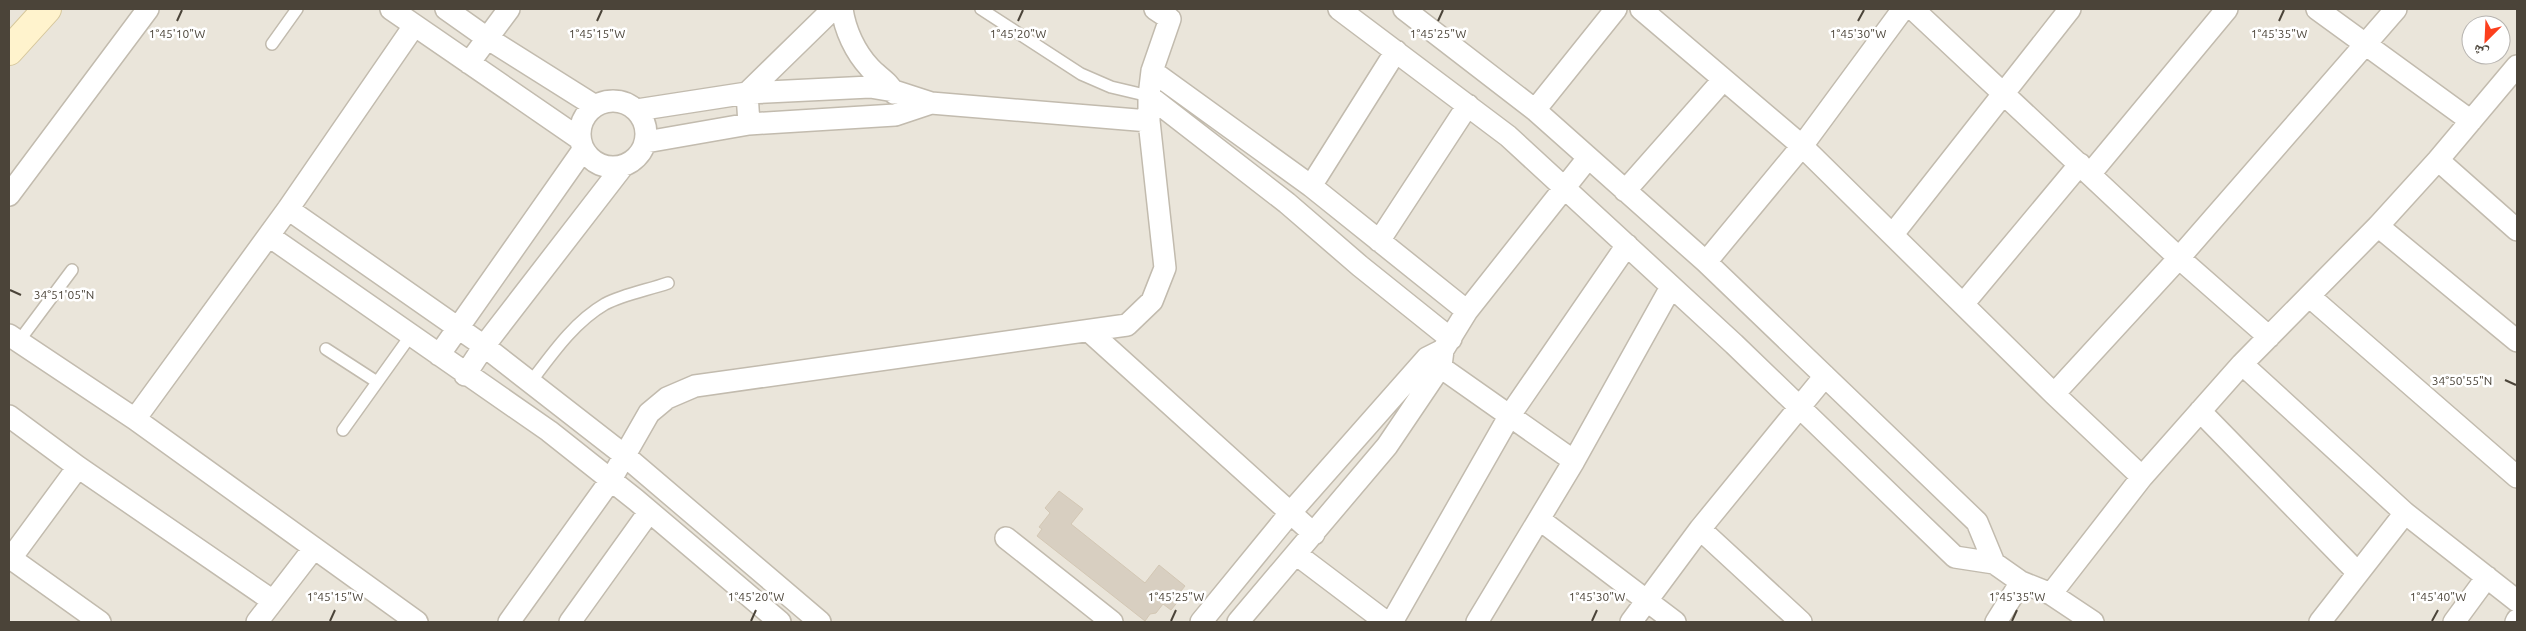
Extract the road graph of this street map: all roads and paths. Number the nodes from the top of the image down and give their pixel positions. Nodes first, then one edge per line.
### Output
1 (47, 9) edge
2 (148, 9) edge
3 (297, 9) edge
4 (391, 9) edge
5 (446, 9) edge
6 (509, 9) edge
7 (833, 9) edge
8 (842, 9) edge
9 (981, 9) edge
10 (1339, 9) edge
11 (1404, 9) edge
12 (1616, 9) edge
13 (1640, 9) edge
14 (1903, 9) edge
15 (1913, 9) edge
16 (2070, 9) edge
17 (2227, 9) edge
18 (2317, 9) edge
19 (2396, 9) edge
20 (1168, 12) edge
21 (414, 26) junction
22 (487, 38) junction
23 (272, 44) dead end
24 (2367, 45) junction
25 (9, 51) edge
26 (1396, 51) junction
27 (469, 63) junction
28 (2517, 66) edge
29 (1152, 71) junction
30 (1723, 80) junction
31 (894, 91) junction
32 (747, 92) junction
33 (2003, 93) junction
34 (1149, 96) junction
35 (930, 104) junction
36 (1468, 105) junction
37 (594, 106) junction
38 (637, 110) junction
39 (1535, 110) junction
40 (895, 116) junction
41 (1149, 121) junction
42 (2471, 121) junction
43 (749, 124) junction
44 (646, 142) junction
45 (581, 144) junction
46 (1802, 146) junction
47 (1588, 158) junction
48 (2438, 160) junction
49 (623, 166) junction
50 (2085, 169) junction
51 (1311, 186) junction
52 (1566, 188) junction
53 (1625, 191) junction
54 (9, 194) edge
55 (288, 209) junction
56 (2378, 226) junction
57 (2517, 230) edge
58 (1893, 234) junction
59 (269, 236) junction
60 (1379, 241) junction
61 (1627, 245) junction
62 (2179, 258) junction
63 (1706, 262) junction
64 (72, 270) dead end
65 (668, 283) dead end
66 (1671, 287) junction
67 (2309, 296) junction
68 (1964, 303) junction
69 (1467, 311) junction
70 (457, 328) junction
71 (1089, 331) junction
72 (411, 335) junction
73 (2269, 337) junction
74 (14, 338) edge
75 (2517, 341) edge
76 (484, 346) junction
77 (326, 349) dead end
78 (1441, 353) junction
79 (439, 355) junction
80 (2242, 364) junction
81 (465, 375) junction
82 (1825, 376) junction
83 (377, 382) junction
84 (530, 382) junction
85 (2054, 394) junction
86 (1798, 408) junction
87 (2200, 411) junction
88 (1510, 415) junction
89 (9, 416) edge
90 (134, 418) junction
91 (343, 430) dead end
92 (624, 455) junction
93 (1574, 461) junction
94 (78, 467) junction
95 (2142, 477) junction
96 (2517, 477) edge
97 (610, 481) junction
98 (649, 512) junction
99 (1291, 512) junction
100 (2405, 513) junction
101 (1538, 519) junction
102 (1700, 529) junction
103 (1314, 534) junction
104 (1006, 538) dead end
105 (314, 548) junction
106 (1296, 554) junction
107 (10, 557) edge
108 (1994, 563) junction
109 (2358, 573) junction
110 (2486, 577) junction
111 (2021, 582) junction
112 (2051, 594) junction
113 (1649, 600) junction
114 (274, 601) junction
115 (2517, 601) edge
116 (100, 622) edge
117 (257, 622) edge
118 (417, 622) edge
119 (509, 622) edge
120 (570, 622) edge
121 (780, 622) edge
122 (820, 622) edge
123 (1112, 622) edge
124 (1201, 622) edge
125 (1238, 622) edge
126 (1386, 622) edge
127 (1392, 622) edge
128 (1477, 622) edge
129 (1631, 622) edge
130 (1676, 622) edge
131 (1800, 622) edge
132 (1996, 622) edge
133 (2092, 622) edge
134 (2320, 622) edge
135 (2454, 622) edge

1 - 25 street
2 - 54 street
3 - 23 lane
4 - 21 street
5 - 22 street
6 - 22 street
7 - 32 street
8 - 31 street
9 - 34 lane
10 - 26 street
11 - 39 street
12 - 39 street
13 - 30 street
14 - 46 street
15 - 33 street
16 - 33 street
17 - 50 street
18 - 24 street
19 - 24 street
20 - 29 street
21 - 27 street
21 - 55 street
22 - 27 street
22 - 37 street
24 - 42 street
24 - 62 street
26 - 36 street
26 - 51 street
27 - 45 street
28 - 42 street
29 - 34 street
29 - 51 street
30 - 46 street
30 - 53 street
31 - 32 street
31 - 35 street
31 - 40 street
32 - 38 street
32 - 43 street
33 - 50 street
33 - 58 street
34 - 41 street
34 - 78 street
35 - 40 street
35 - 41 street
36 - 52 street
36 - 60 street
37 - 38 street
37 - 45 street
38 - 44 street
39 - 47 street
40 - 43 street
41 - 71 street
42 - 48 street
43 - 44 street
44 - 49 street
45 - 49 street
45 - 70 street
46 - 58 street
46 - 63 street
47 - 52 street
47 - 53 street
48 - 56 street
48 - 57 street
49 - 76 street
50 - 62 street
50 - 68 street
51 - 60 street
52 - 61 street
52 - 69 street
53 - 63 street
55 - 59 street
55 - 70 street
56 - 67 street
56 - 75 street
58 - 68 street
59 - 72 street
59 - 90 street
60 - 69 street
61 - 66 street
61 - 88 street
62 - 73 street
62 - 85 street
63 - 82 street
64 - 74 lane
65 - 84 lane
66 - 86 street
66 - 93 street
67 - 73 street
67 - 96 street
68 - 85 street
69 - 78 street
70 - 76 street
70 - 79 street
71 - 92 street
71 - 99 street
72 - 79 street
72 - 83 lane
73 - 80 street
74 - 90 street
76 - 81 street
76 - 84 street
77 - 83 lane
78 - 88 street
78 - 99 street
78 - 103 street
79 - 81 street
80 - 87 street
80 - 100 street
81 - 97 street
82 - 86 street
82 - 108 street
83 - 91 lane
84 - 92 street
85 - 95 street
86 - 102 street
86 - 108 street
87 - 95 street
87 - 109 street
88 - 93 street
88 - 127 street
89 - 94 street
90 - 105 street
92 - 97 street
92 - 122 street
93 - 101 street
94 - 107 street
94 - 114 street
95 - 112 street
97 - 98 street
97 - 119 street
98 - 120 street
98 - 121 street
99 - 103 street
99 - 124 street
100 - 109 street
100 - 110 street
101 - 113 street
101 - 128 street
102 - 113 street
102 - 131 street
103 - 106 street
104 - 123 street
105 - 114 street
105 - 118 street
106 - 125 street
106 - 126 street
107 - 116 street
108 - 111 street
109 - 134 street
110 - 115 street
110 - 135 street
111 - 112 street
111 - 132 street
112 - 133 street
113 - 129 street
113 - 130 street
114 - 117 street

